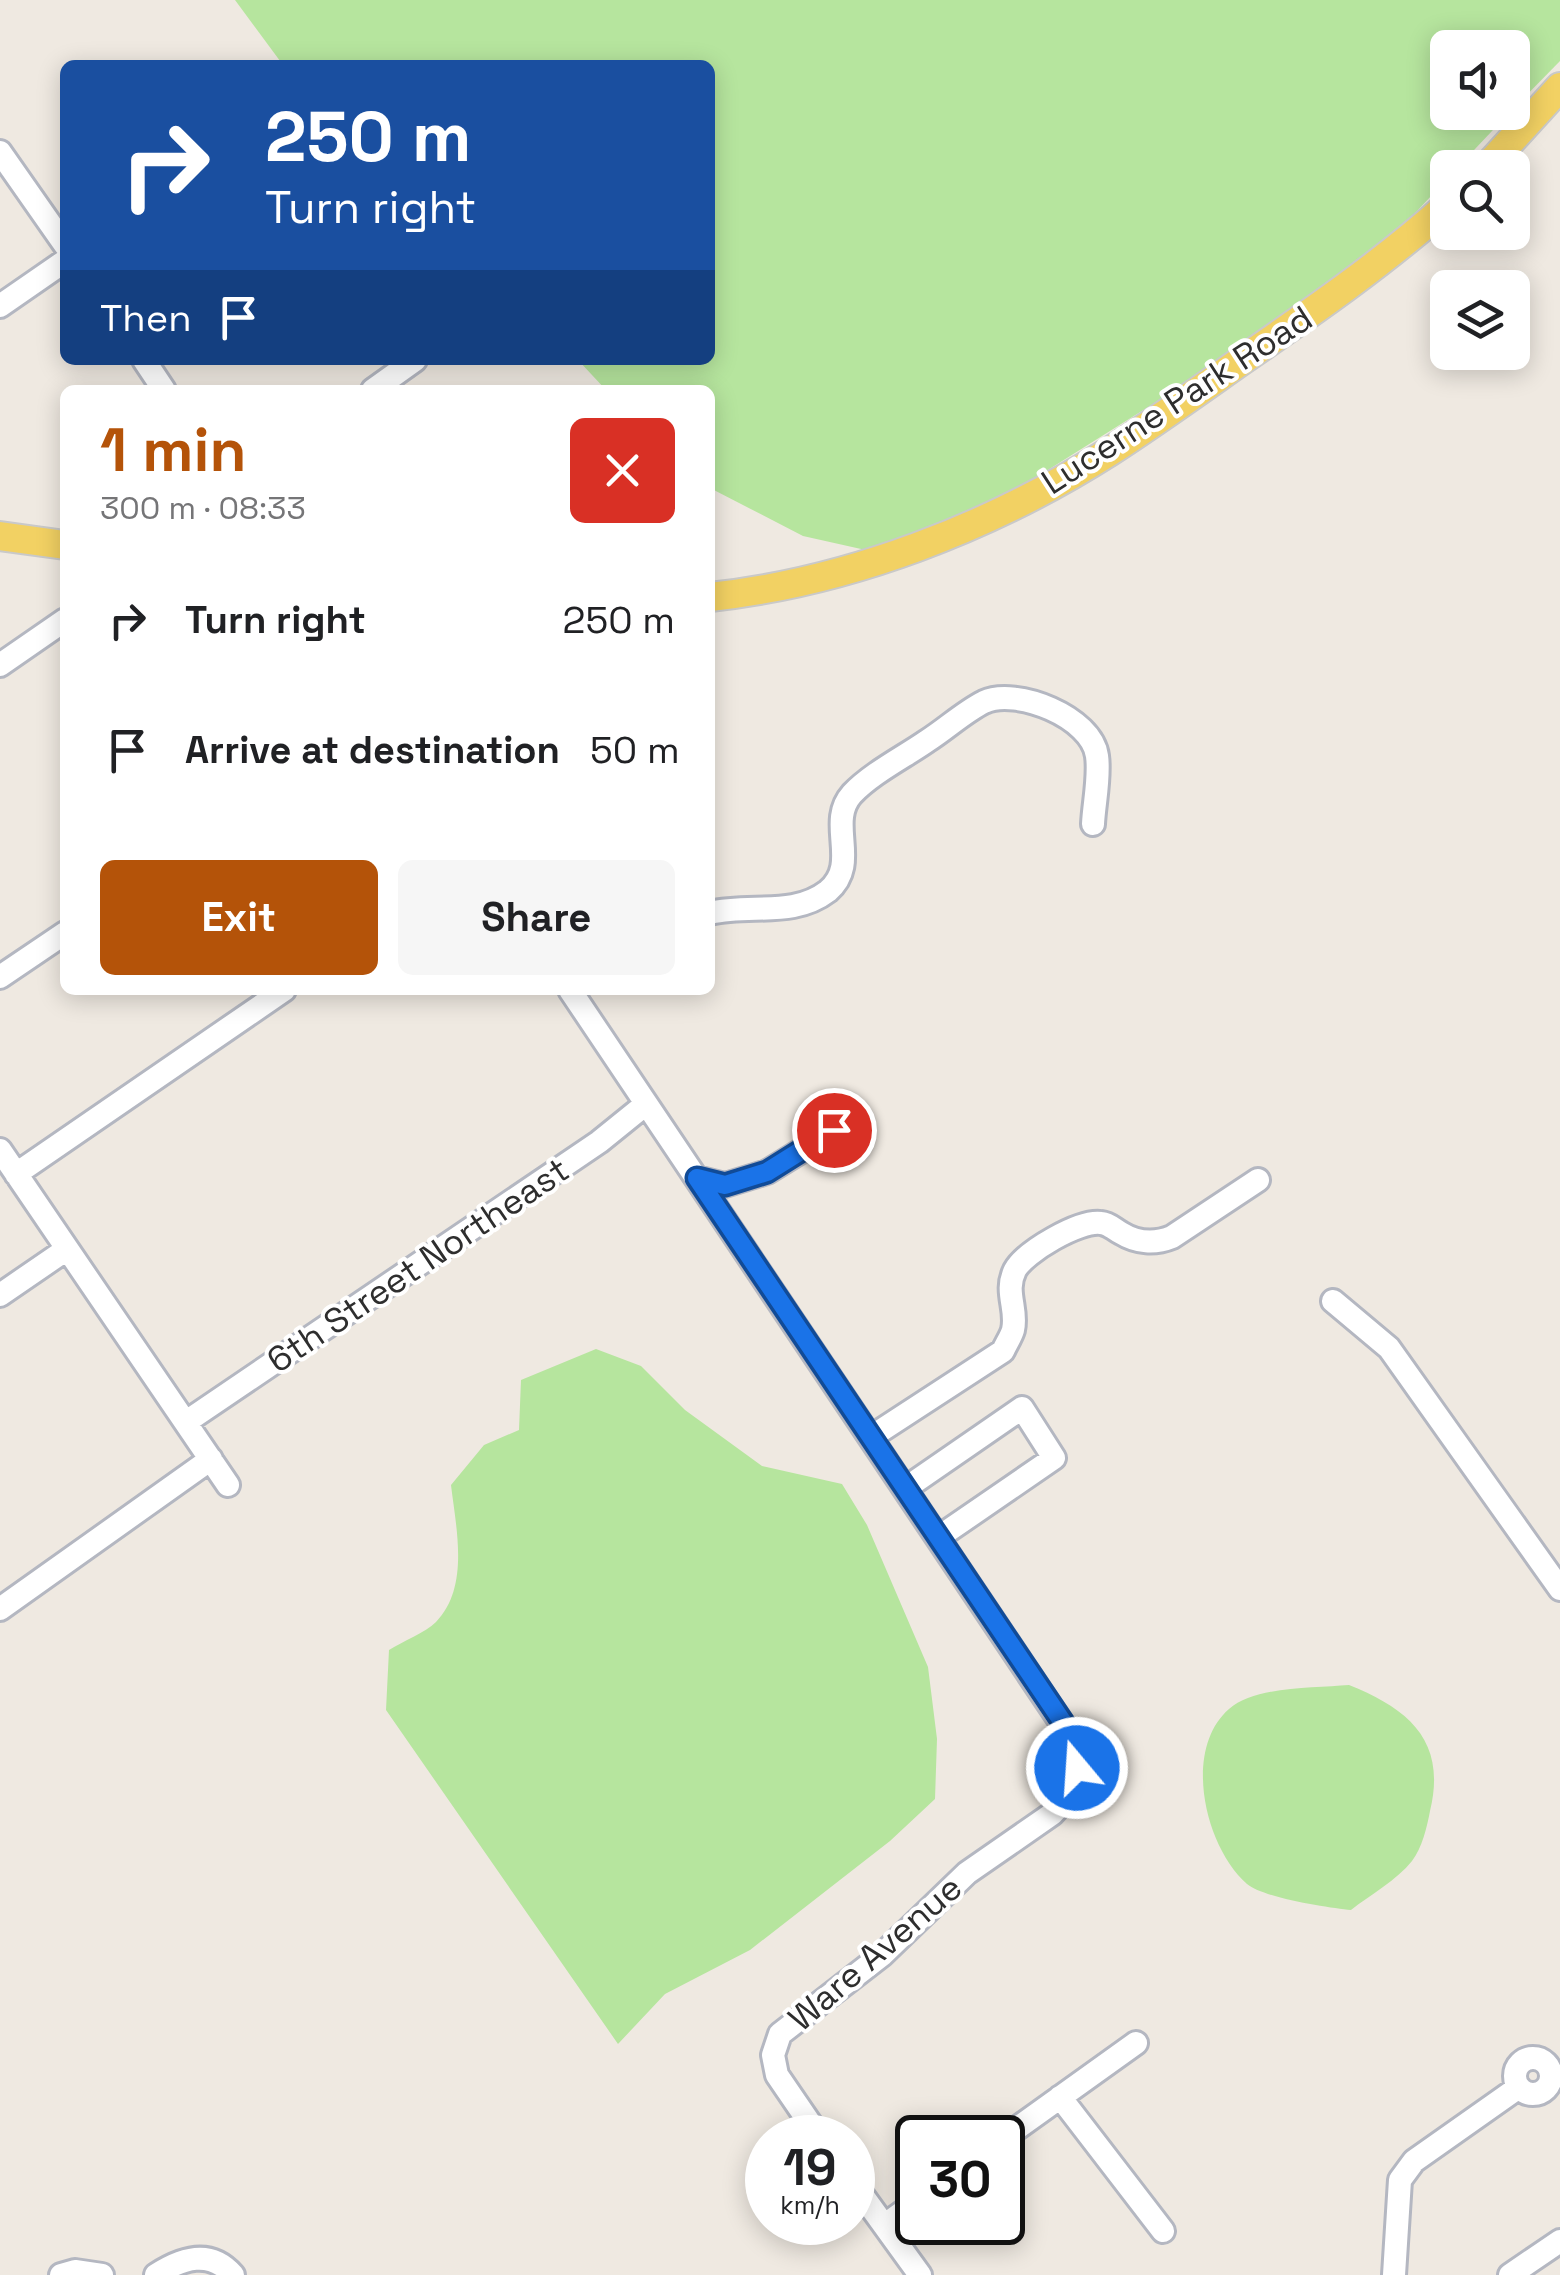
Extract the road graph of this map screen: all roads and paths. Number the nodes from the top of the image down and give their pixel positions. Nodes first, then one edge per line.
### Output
1 (1560, 87) edge
2 (1502, 150) edge
3 (0, 152) edge
4 (1430, 219) edge
5 (60, 239) edge
6 (60, 265) edge
7 (0, 306) edge
8 (408, 365) edge
9 (380, 385) edge
10 (0, 536) edge
11 (60, 545) edge
12 (715, 595) edge
13 (60, 623) edge
14 (0, 665) edge
15 (1093, 824) dead end
16 (715, 912) edge
17 (60, 936) edge
18 (0, 977) edge
19 (277, 995) edge
20 (583, 995) edge
21 (646, 1104) junction
22 (834, 1130) dead end
23 (0, 1150) edge
24 (16, 1174) junction
25 (697, 1178) junction
26 (1258, 1180) dead end
27 (67, 1249) junction
28 (0, 1296) edge
29 (1333, 1300) dead end
30 (186, 1422) junction
31 (871, 1437) junction
32 (211, 1459) junction
33 (228, 1485) dead end
34 (906, 1488) junction
35 (939, 1537) junction
36 (1560, 1588) edge
37 (0, 1610) edge
38 (1136, 2042) dead end
39 (1519, 2087) dead end
40 (1060, 2097) junction
41 (804, 2115) edge
42 (1025, 2122) edge
43 (875, 2213) edge
44 (895, 2217) edge
45 (884, 2225) junction
46 (1163, 2231) dead end
47 (1560, 2241) edge
48 (1400, 2274) edge
49 (61, 2275) edge
50 (102, 2275) edge
51 (156, 2275) edge
52 (233, 2275) edge
53 (920, 2275) edge
54 (1510, 2275) edge

1 - 2 main road
3 - 5 street
4 - 12 main road, Lucerne Park Road
6 - 7 street
8 - 9 street
10 - 11 main road
13 - 14 street
15 - 16 street
17 - 18 street
19 - 24 street
20 - 21 street
21 - 25 street
21 - 30 street, 6th Street Northeast
22 - 25 street
23 - 24 street
24 - 27 street
25 - 31 street
26 - 31 street
27 - 28 street
27 - 30 street
29 - 36 street
30 - 32 street
31 - 34 street
32 - 33 street
32 - 37 street
34 - 35 street
34 - 35 street
35 - 41 street, Ware Avenue
38 - 40 street
39 - 48 street
40 - 42 street
40 - 46 street
43 - 45 street
44 - 45 street
45 - 53 street
47 - 54 street
49 - 50 street
51 - 52 street

